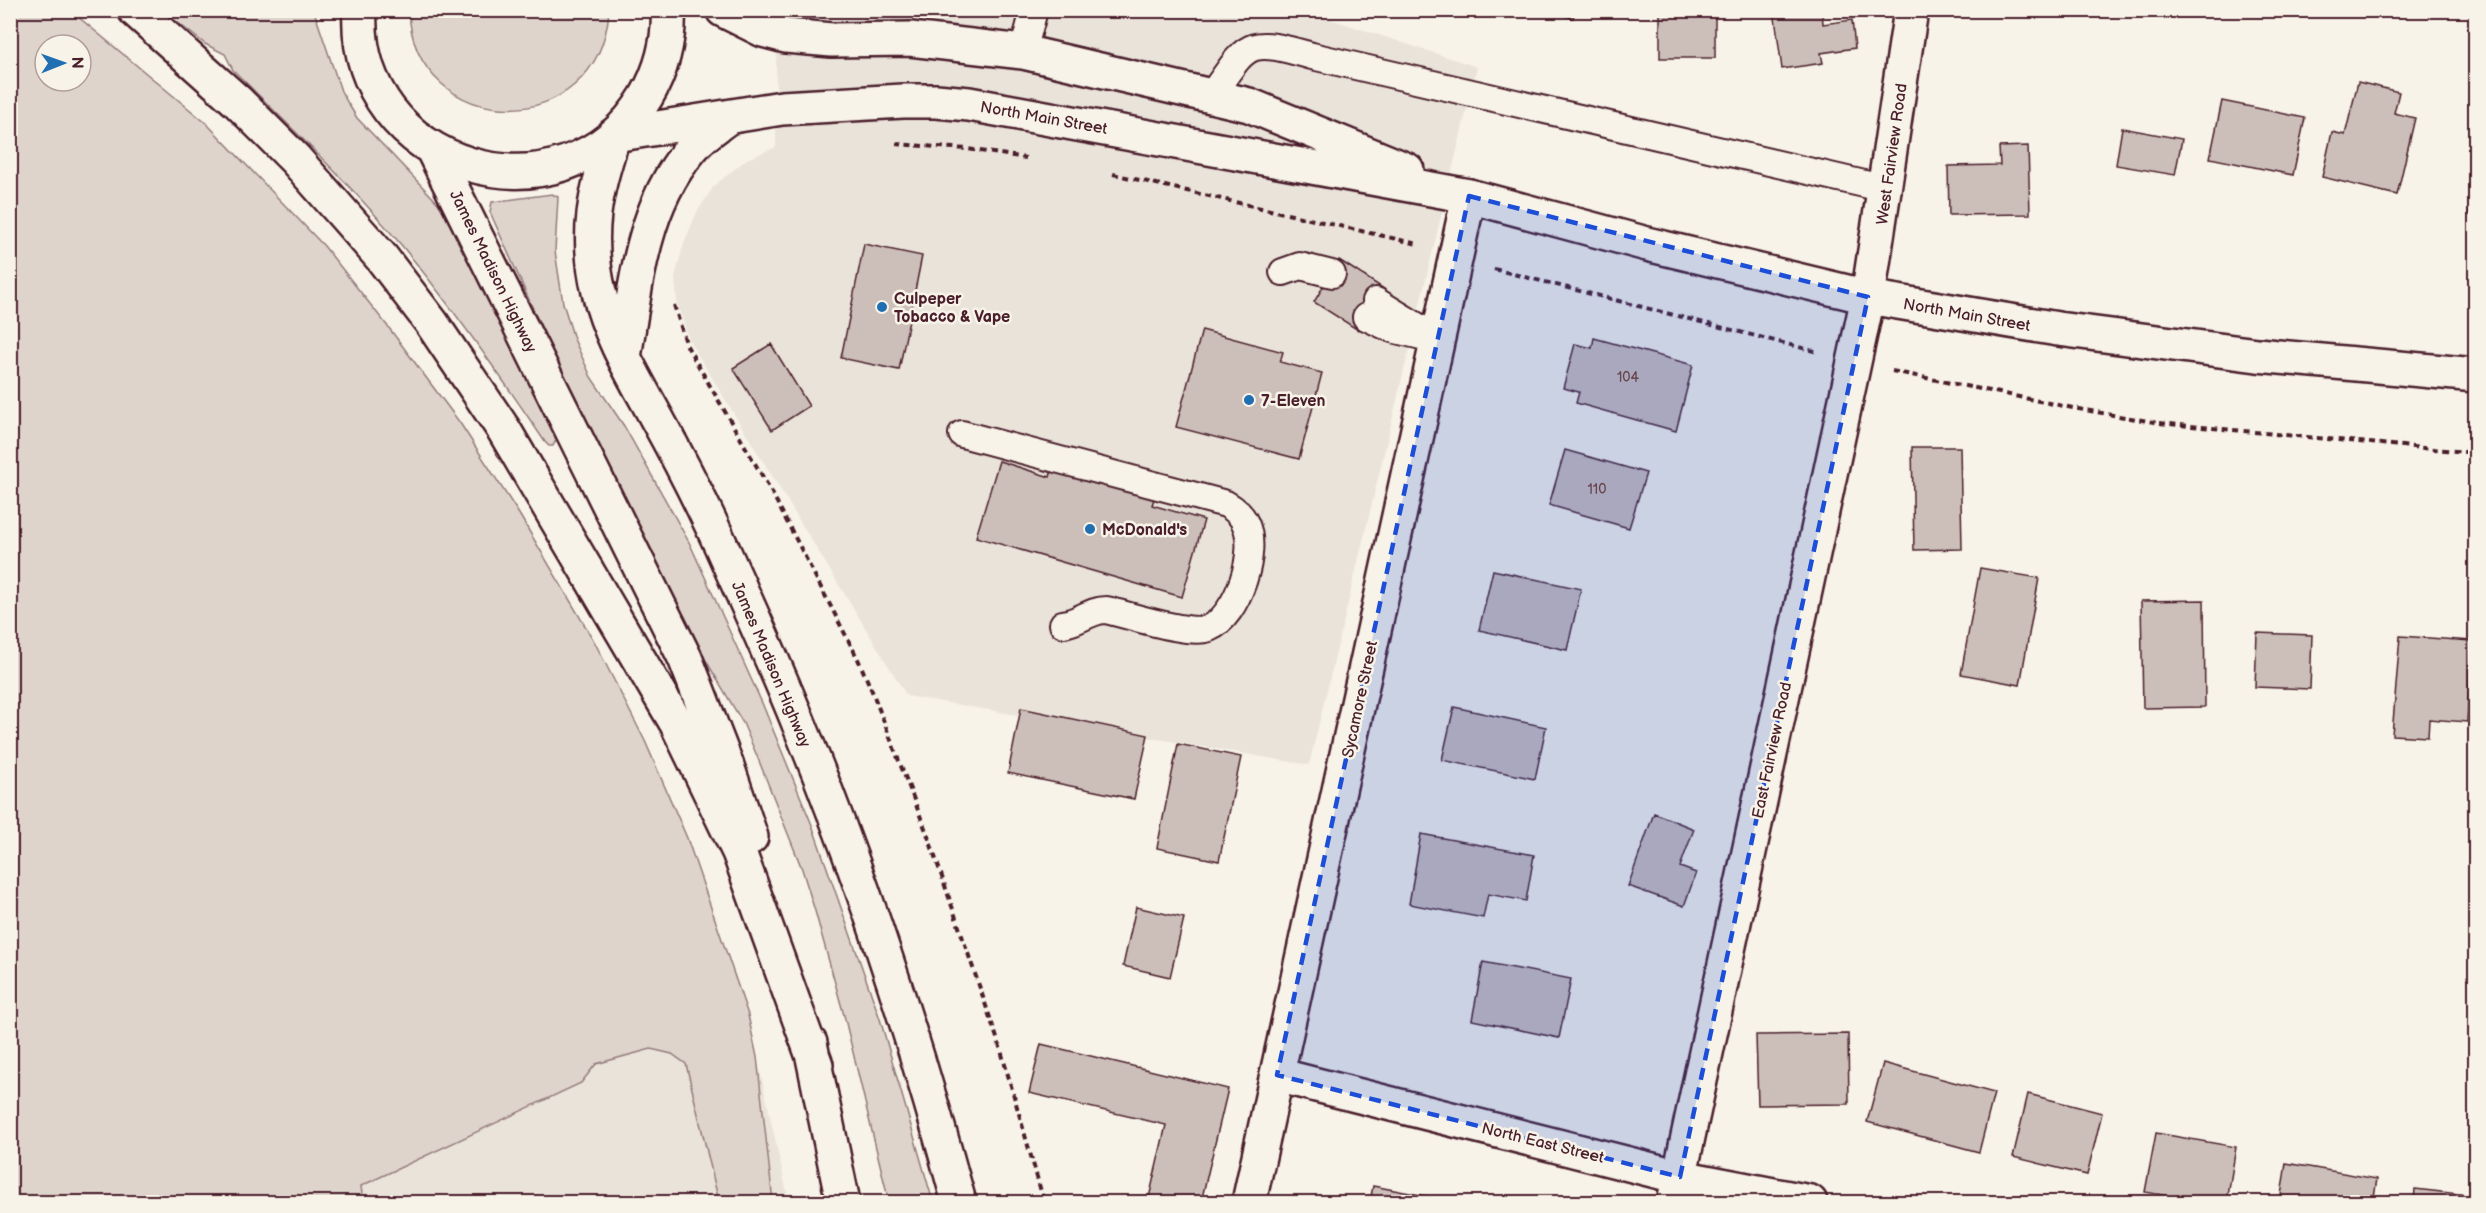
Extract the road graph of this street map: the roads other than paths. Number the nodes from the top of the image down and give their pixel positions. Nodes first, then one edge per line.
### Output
1 (135, 10) edge
2 (668, 10) edge
3 (723, 10) edge
4 (1034, 10) edge
5 (1911, 10) edge
6 (359, 11) edge
7 (1023, 52) junction
8 (1211, 96) junction
9 (728, 117) junction
10 (614, 135) junction
11 (434, 150) junction
12 (1886, 189) junction
13 (1469, 196) junction
14 (1868, 297) junction
15 (1371, 309) dead end
16 (1438, 340) junction
17 (624, 357) junction
18 (2475, 375) edge
19 (962, 434) dead end
20 (1063, 624) dead end
21 (816, 1065) junction
22 (1277, 1075) junction
23 (1677, 1190) edge
24 (843, 1203) edge
25 (959, 1203) edge
26 (1249, 1203) edge
27 (1810, 1203) edge

1 - 21 main road
2 - 10 main road, North Main Street
3 - 7 main road, North Main Street
4 - 7 lane
5 - 12 main road, West Fairview Road
6 - 11 main road, North Main Street
7 - 8 main road, North Main Street
8 - 12 lane
8 - 13 main road, North Main Street
9 - 10 main road, North Main Street
9 - 13 main road, North Main Street
9 - 17 main road
10 - 11 main road, North Main Street
10 - 17 main road, James Madison Highway
11 - 21 main road, James Madison Highway
12 - 14 main road, West Fairview Road
13 - 14 main road, North Main Street
13 - 16 main road, Sycamore Street
14 - 18 main road, North Main Street
14 - 23 main road, East Fairview Road
15 - 16 lane
16 - 22 main road, Sycamore Street
17 - 25 main road, James Madison Highway
19 - 20 lane
21 - 24 main road, James Madison Highway
22 - 23 main road, North East Street
22 - 26 main road, Sycamore Street
23 - 27 main road, North East Street

